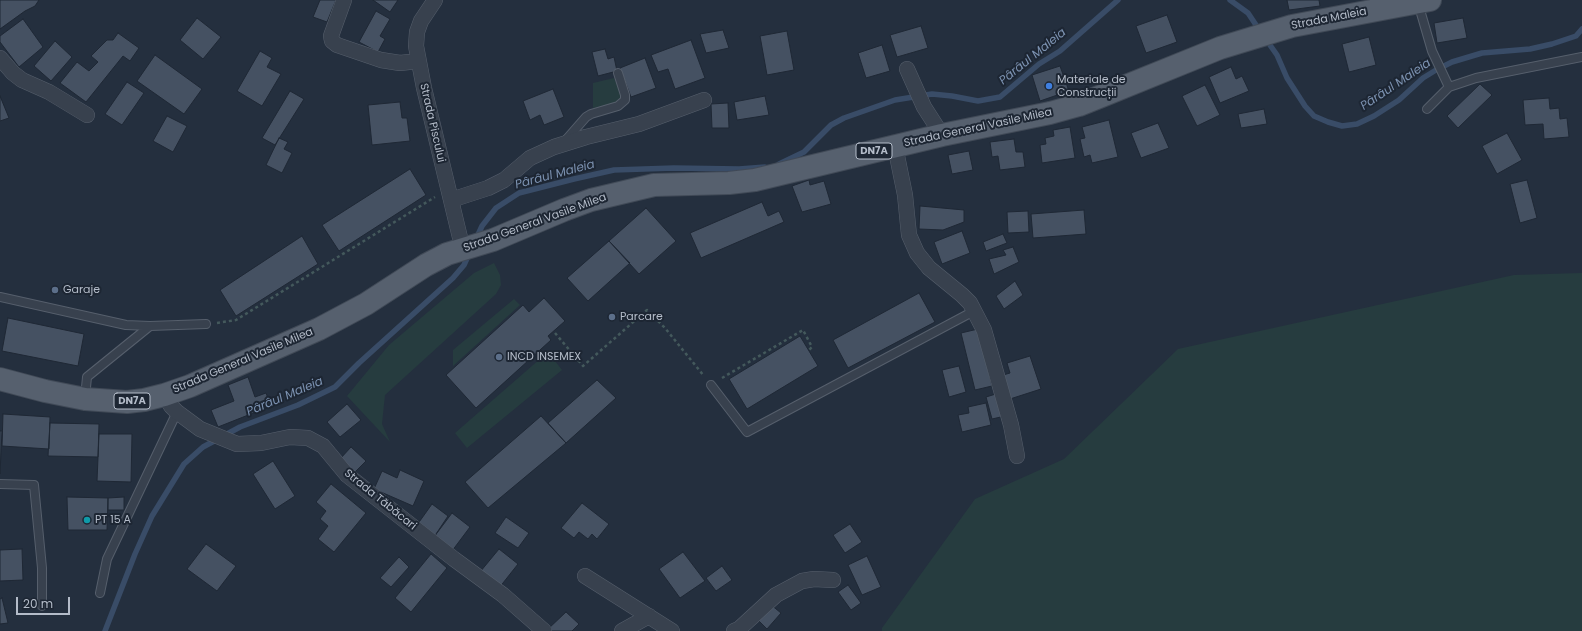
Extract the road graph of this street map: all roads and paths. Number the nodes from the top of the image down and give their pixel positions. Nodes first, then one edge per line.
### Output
1 (344, 0) edge
2 (435, 0) edge
3 (1424, 1) edge
4 (1252, 38) joint
5 (0, 58) edge
6 (1582, 58) edge
7 (418, 61) junction
8 (907, 69) dead end
9 (618, 73) dead end
10 (1449, 87) junction
11 (704, 100) dead end
12 (1427, 109) dead end
13 (87, 115) dead end
14 (942, 135) junction
15 (563, 144) junction
16 (895, 146) junction
17 (444, 200) junction
18 (463, 250) junction
19 (0, 297) edge
20 (974, 311) junction
21 (206, 324) joint
22 (150, 326) junction
23 (555, 333) dead end
24 (809, 350) dead end
25 (0, 379) edge
26 (711, 385) junction
27 (164, 395) junction
28 (85, 399) junction
29 (177, 412) junction
30 (1017, 456) dead end
31 (0, 484) edge
32 (585, 576) dead end
33 (833, 580) dead end
34 (100, 593) dead end
35 (42, 606) dead end
36 (649, 616) junction
37 (544, 631) edge
38 (622, 631) edge
39 (672, 631) edge
40 (734, 631) edge

1 - 7 street
2 - 7 street, Strada Piscului
3 - 4 main road, Strada Maleia / DN7A
3 - 10 lane
4 - 14 main road, Strada General Vasile Milea / DN7A
5 - 13 street
6 - 10 lane
7 - 17 street, Strada Piscului
8 - 14 street
9 - 15 lane
10 - 12 lane
11 - 15 street
14 - 16 main road, Strada General Vasile Milea / DN7A
15 - 17 street
16 - 18 main road, Strada General Vasile Milea / DN7A
16 - 20 street
17 - 18 street, Strada Piscului
17 - 21 path
18 - 27 main road, Strada General Vasile Milea / DN7A
19 - 22 lane
20 - 26 lane
20 - 30 street
21 - 22 lane
22 - 28 lane
23 - 26 path
24 - 26 path
25 - 28 main road, Strada General Vasile Milea / DN7A
27 - 28 main road, Strada General Vasile Milea / DN7A
27 - 29 street, Strada Tăbăcari
29 - 34 lane
29 - 37 street, Strada Tăbăcari
31 - 35 lane
32 - 36 street
33 - 40 street
36 - 38 street
36 - 39 street

